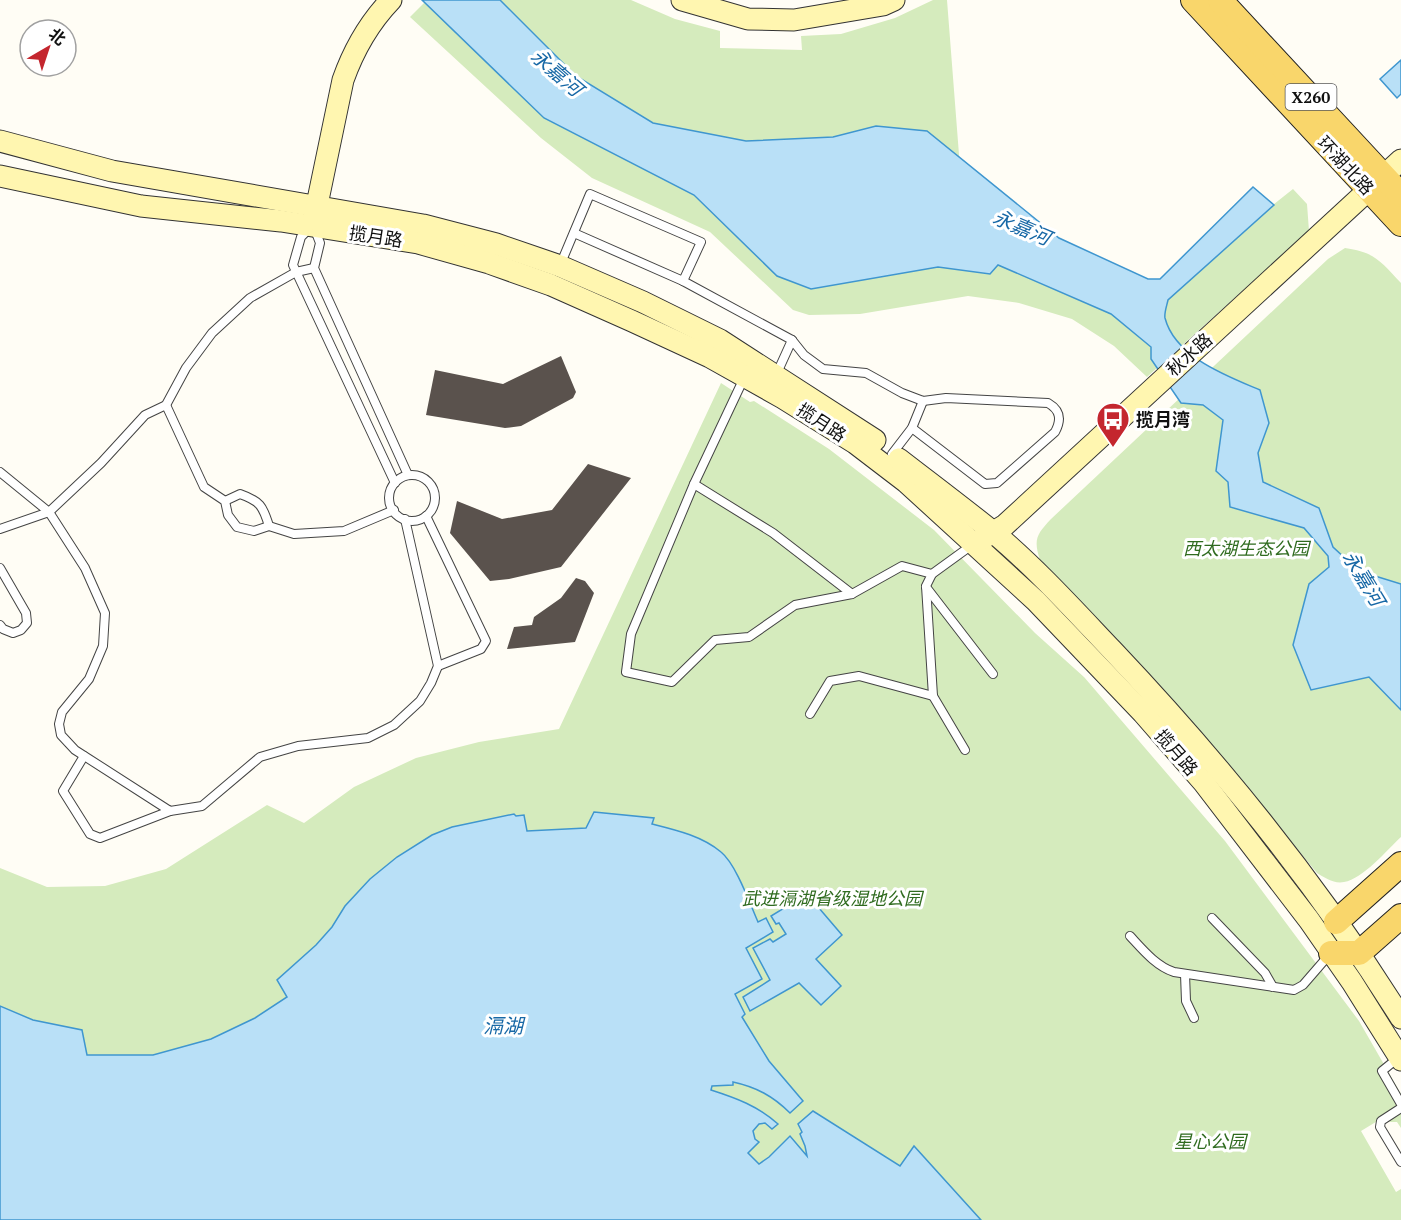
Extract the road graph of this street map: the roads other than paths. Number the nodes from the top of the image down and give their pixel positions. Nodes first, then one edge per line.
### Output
1 (391, 0) edge
2 (682, 0) edge
3 (894, 0) edge
4 (1193, 0) edge
5 (1220, 0) edge
6 (0, 141) edge
7 (1385, 175) edge
8 (0, 176) edge
9 (1401, 195) edge
10 (315, 215) junction
11 (1401, 224) edge
12 (574, 233) junction
13 (560, 266) junction
14 (314, 268) junction
15 (296, 273) junction
16 (683, 281) junction
17 (792, 340) junction
18 (776, 375) junction
19 (744, 376) junction
20 (923, 401) junction
21 (166, 405) junction
22 (912, 428) junction
23 (892, 454) junction
24 (0, 472) edge
25 (408, 475) junction
26 (395, 483) junction
27 (694, 484) junction
28 (225, 501) junction
29 (393, 510) junction
30 (49, 512) junction
31 (426, 516) junction
32 (405, 519) junction
33 (268, 526) junction
34 (0, 529) edge
35 (993, 532) junction
36 (974, 544) junction
37 (0, 568) edge
38 (932, 574) junction
39 (926, 586) junction
40 (852, 594) junction
41 (0, 625) edge
42 (438, 666) junction
43 (993, 674) dead end
44 (933, 696) junction
45 (810, 714) dead end
46 (965, 750) dead end
47 (84, 756) junction
48 (170, 811) junction
49 (1401, 864) edge
50 (1401, 916) edge
51 (1212, 918) dead end
52 (1336, 922) junction
53 (1130, 936) dead end
54 (1331, 953) junction
55 (1359, 953) junction
56 (1185, 974) junction
57 (1272, 987) junction
58 (1194, 1018) dead end
59 (1401, 1018) edge
60 (1400, 1059) edge
61 (1401, 1106) edge
62 (1401, 1162) edge

1 - 10 street
2 - 3 street
4 - 7 main road, 环湖北路 / X260
5 - 7 main road, 环湖北路 / X260
6 - 10 street, 揽月路
7 - 9 main road, 环湖北路 / X260
7 - 11 main road, 环湖北路 / X260
7 - 35 street, 秋水路
8 - 10 street, 揽月路
10 - 13 street, 揽月路
10 - 14 lane
10 - 15 lane
10 - 19 street, 揽月路
12 - 13 lane
12 - 16 lane
12 - 16 lane
13 - 18 street, 揽月路
14 - 15 lane
14 - 25 lane
15 - 21 lane
15 - 26 lane
16 - 17 lane
17 - 18 lane
17 - 20 lane
18 - 23 street, 揽月路
19 - 27 lane
19 - 36 street, 揽月路
20 - 22 lane
20 - 22 lane
21 - 28 lane
21 - 30 lane
22 - 23 lane
23 - 35 street, 揽月路
24 - 30 lane
25 - 26 lane
25 - 31 lane
26 - 29 lane
27 - 40 lane
27 - 40 lane
28 - 33 lane
28 - 33 lane
29 - 32 lane
29 - 33 lane
30 - 34 lane
30 - 47 lane
31 - 32 lane
31 - 42 lane
32 - 42 lane
35 - 36 street, 秋水路
35 - 52 street, 揽月路
36 - 38 lane
36 - 54 street, 揽月路
37 - 41 lane
38 - 39 lane
38 - 40 lane
39 - 43 lane
39 - 44 lane
42 - 48 lane
44 - 45 lane
44 - 46 lane
47 - 48 lane
47 - 48 lane
49 - 52 main road
50 - 55 main road
51 - 57 lane
52 - 54 street
52 - 55 street, 揽月路
53 - 56 lane
54 - 55 main road
54 - 57 lane
54 - 60 street, 揽月路
55 - 59 street, 揽月路
56 - 57 lane
56 - 58 lane
60 - 61 lane
61 - 62 lane

